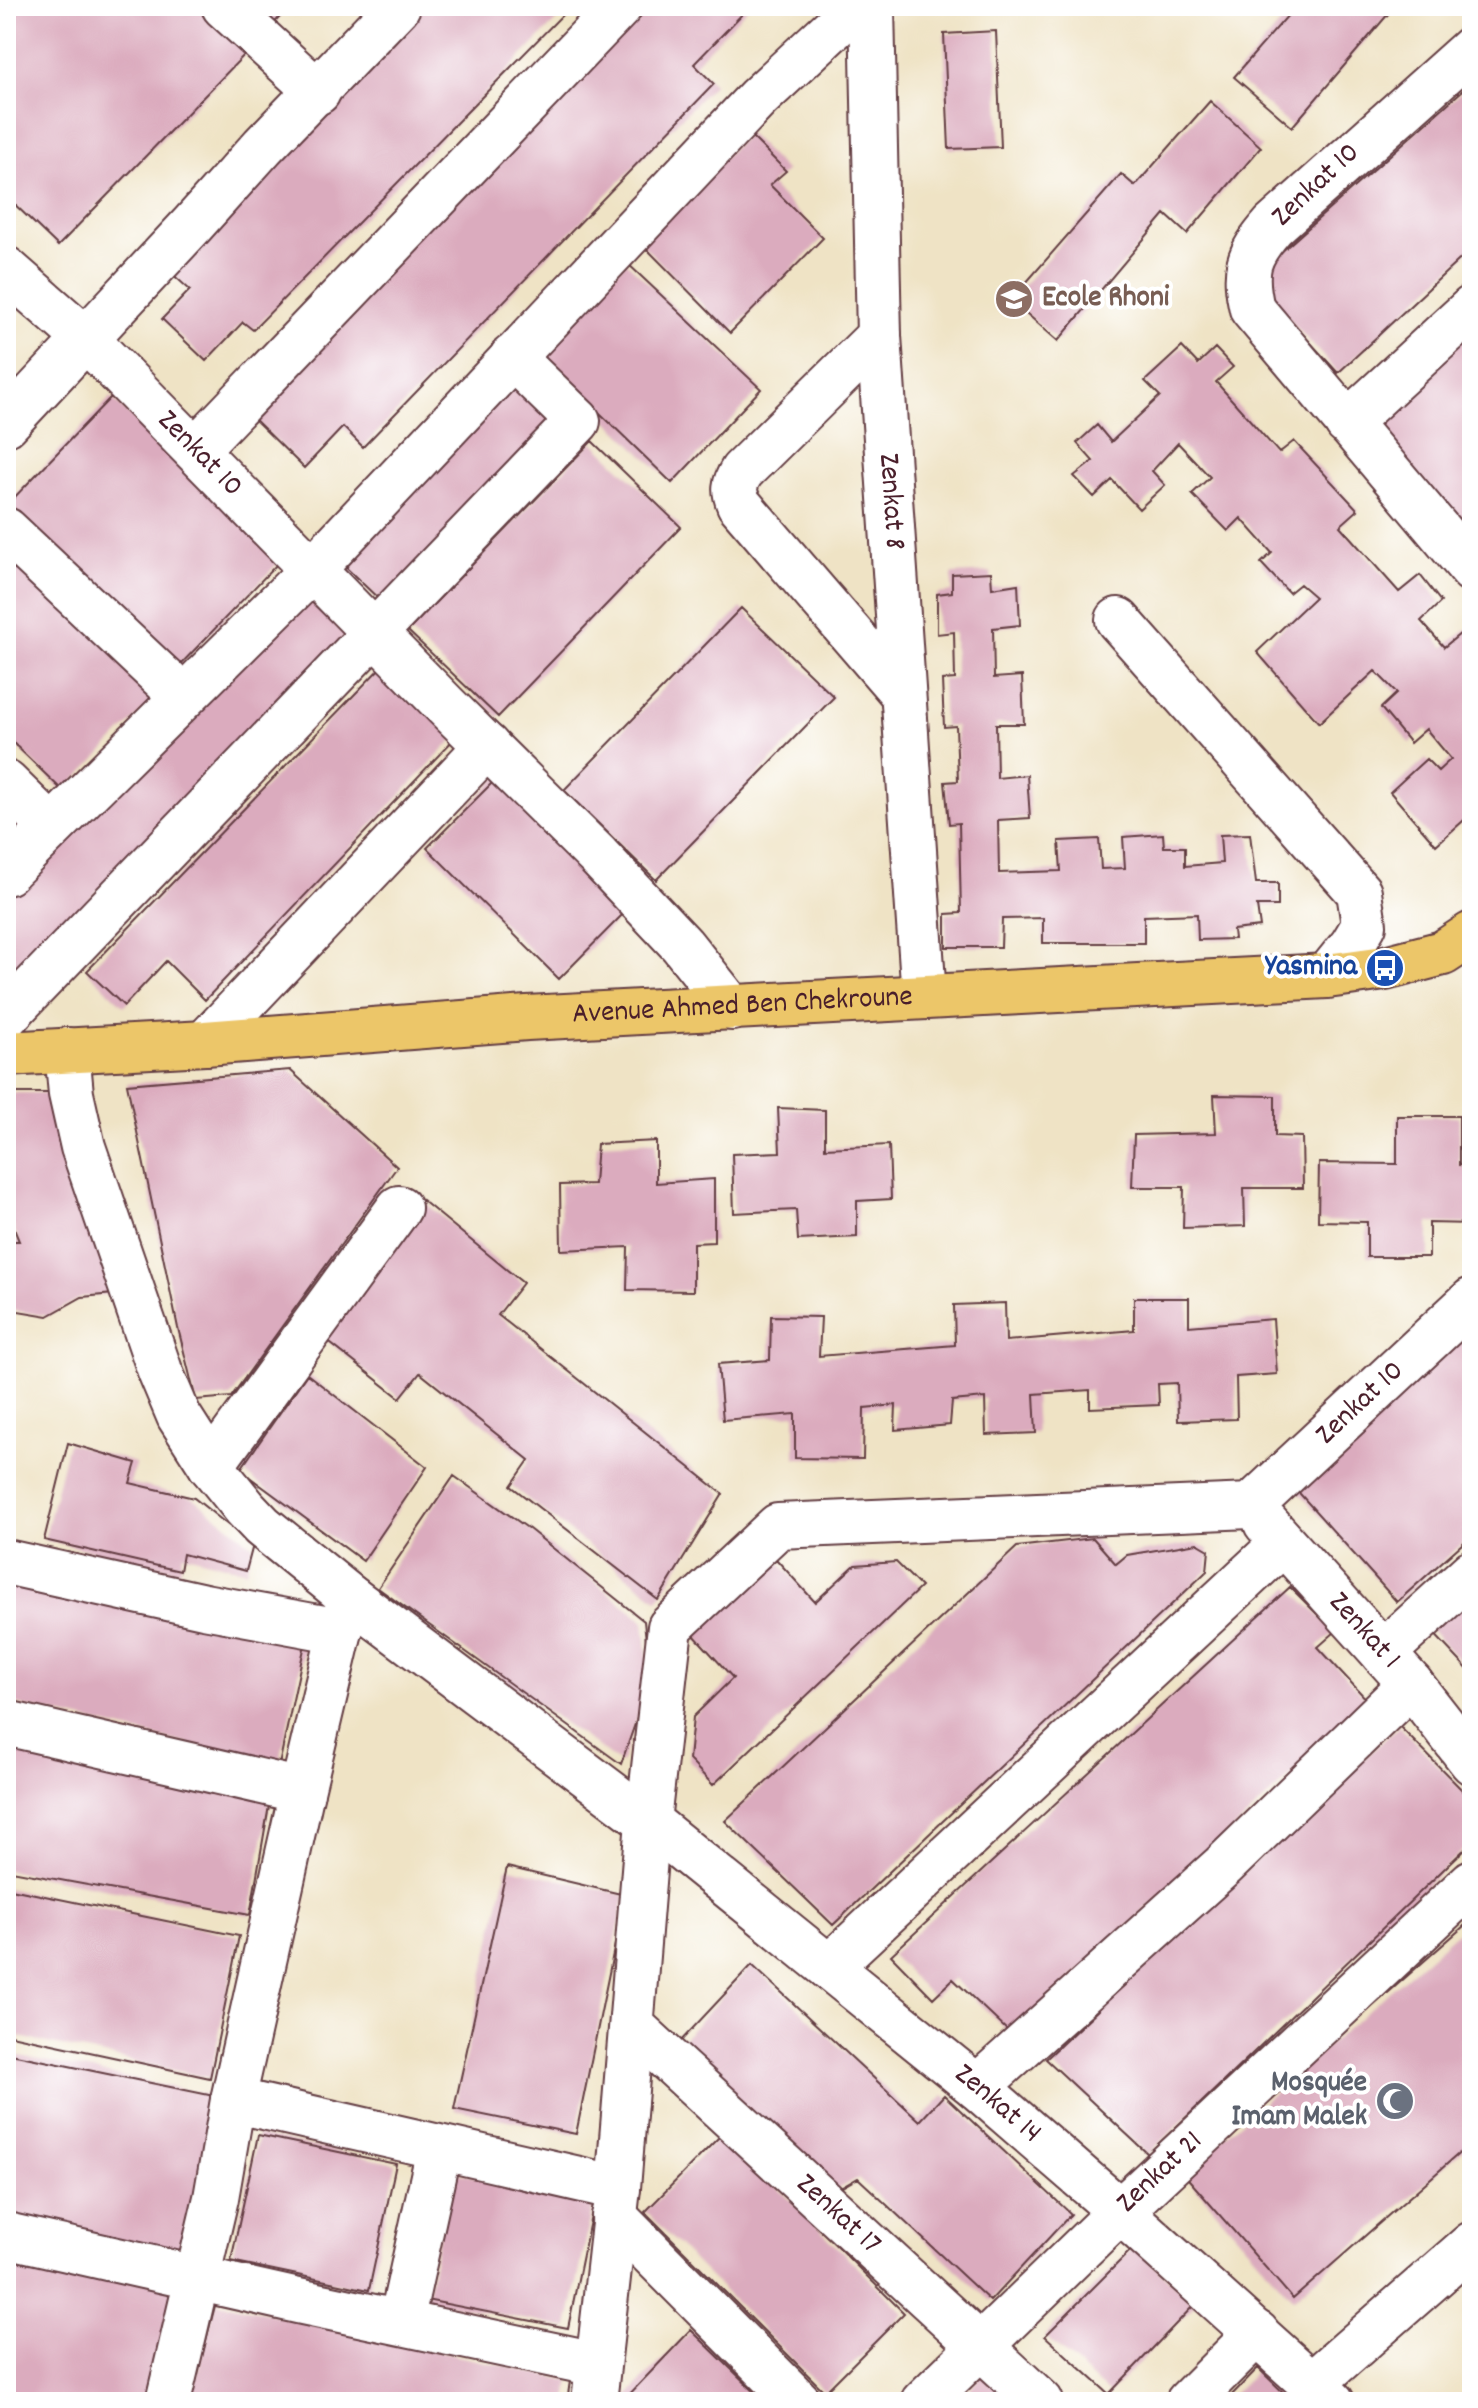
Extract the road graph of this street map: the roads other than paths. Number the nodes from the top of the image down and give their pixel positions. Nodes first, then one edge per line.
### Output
1 (224, 6) edge
2 (398, 6) edge
3 (620, 6) edge
4 (857, 6) edge
5 (872, 6) edge
6 (1472, 48) edge
7 (318, 92) junction
8 (6, 269) edge
9 (1472, 308) edge
10 (879, 336) junction
11 (86, 339) junction
12 (512, 357) junction
13 (1347, 423) junction
14 (6, 424) edge
15 (196, 449) junction
16 (6, 530) edge
17 (313, 569) junction
18 (1472, 570) edge
19 (1118, 620) dead end
20 (375, 634) junction
21 (902, 693) junction
22 (182, 696) junction
23 (487, 746) junction
24 (6, 783) edge
25 (51, 827) junction
26 (6, 873) edge
27 (1472, 934) edge
28 (1327, 976) junction
29 (924, 997) junction
30 (732, 1008) junction
31 (6, 1016) edge
32 (205, 1043) junction
33 (67, 1050) junction
34 (6, 1054) edge
35 (399, 1208) dead end
36 (1472, 1300) edge
37 (211, 1466) junction
38 (1251, 1506) junction
39 (1283, 1543) junction
40 (6, 1562) edge
41 (1472, 1572) edge
42 (346, 1614) junction
43 (1397, 1668) junction
44 (6, 1723) edge
45 (1472, 1762) edge
46 (302, 1791) junction
47 (648, 1821) junction
48 (1472, 1882) edge
49 (829, 1967) junction
50 (633, 2027) junction
51 (977, 2087) junction
52 (233, 2100) junction
53 (439, 2149) junction
54 (616, 2202) junction
55 (1120, 2211) junction
56 (6, 2235) edge
57 (1472, 2244) edge
58 (196, 2278) junction
59 (401, 2322) junction
60 (1257, 2333) junction
61 (981, 2345) junction
62 (595, 2383) edge
63 (1323, 2392) edge
64 (168, 2402) edge
65 (799, 2402) edge
66 (923, 2402) edge
67 (1041, 2402) edge
68 (1188, 2402) edge

1 - 7 street
2 - 7 street
3 - 15 street
4 - 12 street
5 - 10 street, Zenkat 8
6 - 13 street, Zenkat 10
7 - 11 street
8 - 11 street, Zenkat 10
9 - 13 street
10 - 21 street, Zenkat 8
10 - 21 street
11 - 14 street
11 - 15 street, Zenkat 10
12 - 17 street
12 - 20 street
13 - 18 street, Zenkat 10
15 - 17 street, Zenkat 10
16 - 22 street
17 - 20 street, Zenkat 10
17 - 22 street
19 - 28 street
20 - 23 street, Zenkat 10
20 - 31 street
21 - 29 street, Zenkat 8
22 - 25 street
23 - 30 street, Zenkat 10
23 - 32 street
24 - 25 street
25 - 26 street
27 - 28 main road, Avenue Ahmed Ben Chekroune
28 - 29 main road, Avenue Ahmed Ben Chekroune
29 - 30 main road, Avenue Ahmed Ben Chekroune
30 - 32 main road, Avenue Ahmed Ben Chekroune
32 - 33 main road, Avenue Ahmed Ben Chekroune
33 - 34 main road, Avenue Ahmed Ben Chekroune
33 - 37 street, Zenkat 14
35 - 37 street
36 - 38 street, Zenkat 10
37 - 42 street, Zenkat 14
38 - 39 street, Zenkat 1
38 - 47 street
39 - 43 street, Zenkat 1
39 - 49 street
40 - 42 street
41 - 43 street
42 - 46 street
42 - 47 street, Zenkat 14
43 - 45 street, Zenkat 1
43 - 51 street
44 - 46 street
46 - 52 street
47 - 49 street, Zenkat 14
47 - 50 street
48 - 55 street, Zenkat 21
49 - 51 street, Zenkat 14
50 - 54 street
50 - 61 street, Zenkat 17
51 - 55 street, Zenkat 14
52 - 53 street
52 - 58 street
53 - 54 street
53 - 59 street
54 - 62 street
54 - 65 street
55 - 60 street, Zenkat 14
55 - 61 street, Zenkat 21
56 - 58 street
57 - 63 street
58 - 59 street
58 - 64 street
59 - 62 street
60 - 63 street, Zenkat 14
60 - 68 street
61 - 66 street, Zenkat 21
61 - 67 street, Zenkat 17

